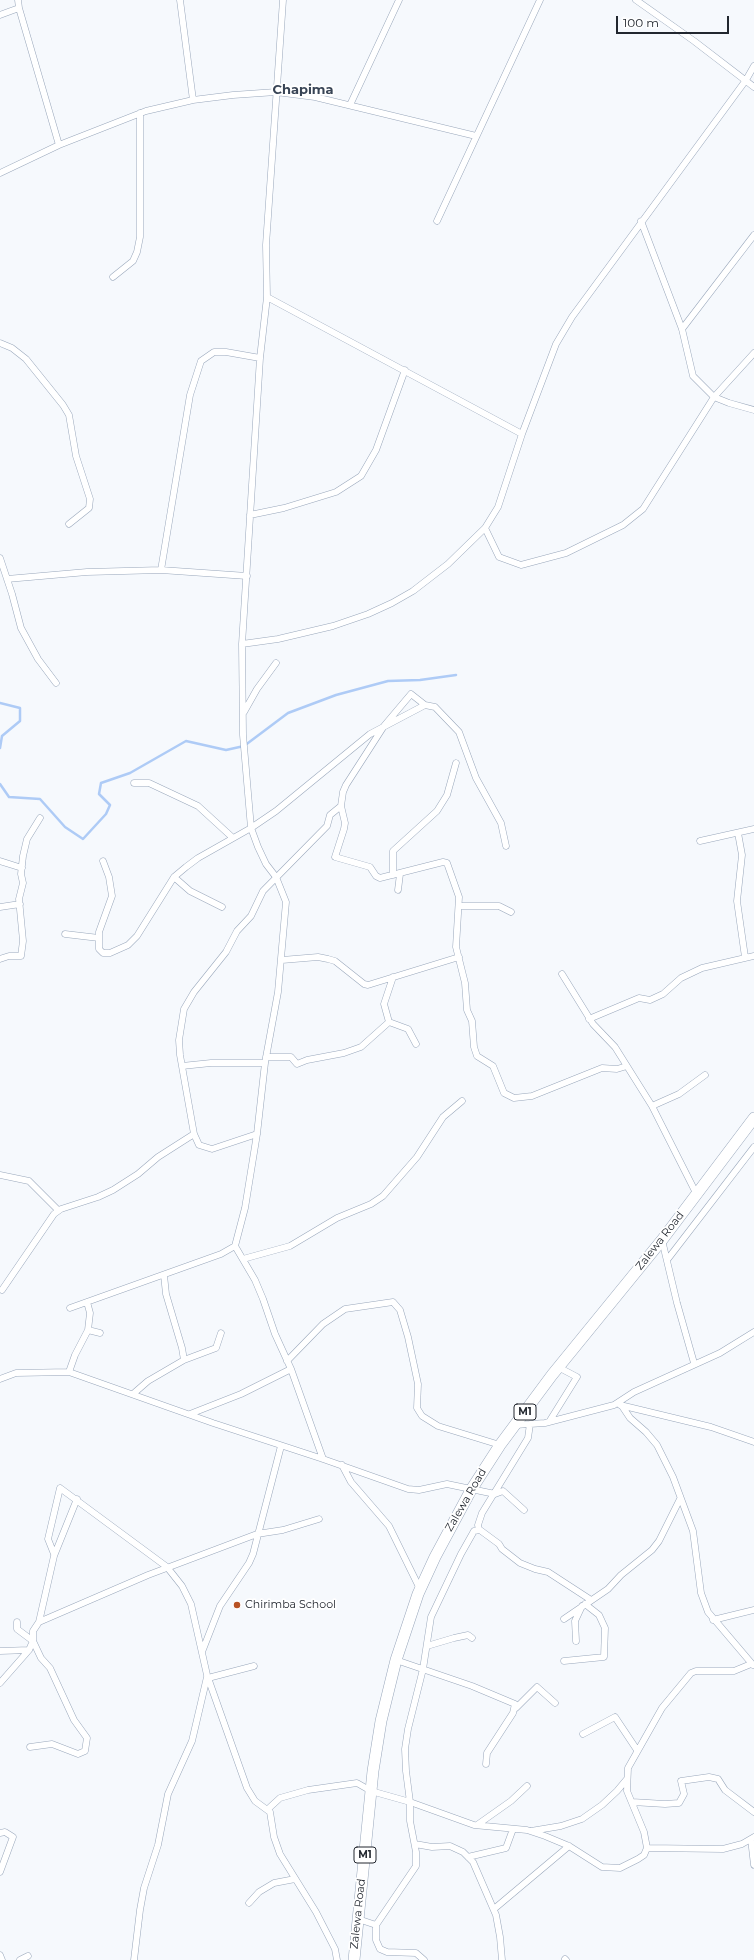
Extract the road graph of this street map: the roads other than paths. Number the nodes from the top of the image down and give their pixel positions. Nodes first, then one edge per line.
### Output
1 (18, 0) edge
2 (180, 0) edge
3 (283, 0) edge
4 (399, 0) edge
5 (540, 0) edge
6 (636, 0) edge
7 (19, 8) junction
8 (0, 15) edge
9 (754, 66) edge
10 (746, 80) junction
11 (754, 87) edge
12 (276, 92) junction
13 (193, 100) junction
14 (350, 105) junction
15 (140, 113) junction
16 (476, 136) junction
17 (59, 145) junction
18 (0, 173) edge
19 (437, 221) dead end
20 (641, 221) junction
21 (754, 235) edge
22 (113, 277) dead end
23 (267, 297) junction
24 (682, 329) junction
25 (0, 343) edge
26 (754, 353) edge
27 (260, 358) junction
28 (405, 370) junction
29 (714, 397) junction
30 (754, 410) edge
31 (522, 434) junction
32 (250, 515) junction
33 (69, 524) dead end
34 (485, 528) junction
35 (0, 558) edge
36 (161, 570) junction
37 (248, 576) junction
38 (8, 579) junction
39 (242, 644) junction
40 (276, 663) dead end
41 (56, 683) dead end
42 (425, 705) junction
43 (243, 714) junction
44 (384, 726) junction
45 (456, 763) dead end
46 (134, 783) dead end
47 (341, 806) junction
48 (40, 818) dead end
49 (251, 828) junction
50 (754, 829) edge
51 (738, 833) junction
52 (233, 838) junction
53 (700, 840) dead end
54 (506, 846) dead end
55 (0, 861) edge
56 (103, 861) dead end
57 (22, 868) junction
58 (400, 874) junction
59 (393, 875) junction
60 (174, 877) junction
61 (276, 878) junction
62 (398, 890) dead end
63 (20, 904) junction
64 (459, 906) junction
65 (0, 907) edge
66 (222, 907) dead end
67 (511, 912) dead end
68 (65, 934) dead end
69 (99, 938) junction
70 (754, 956) edge
71 (458, 957) junction
72 (745, 957) junction
73 (0, 959) edge
74 (282, 960) junction
75 (562, 974) dead end
76 (393, 977) junction
77 (589, 1019) junction
78 (389, 1022) junction
79 (416, 1044) dead end
80 (266, 1060) junction
81 (182, 1066) junction
82 (627, 1066) junction
83 (705, 1075) dead end
84 (462, 1101) dead end
85 (652, 1106) junction
86 (754, 1118) edge
87 (194, 1134) junction
88 (257, 1134) junction
89 (754, 1147) edge
90 (0, 1175) edge
91 (696, 1193) junction
92 (58, 1210) junction
93 (662, 1240) junction
94 (235, 1246) junction
95 (243, 1259) junction
96 (667, 1260) junction
97 (164, 1275) junction
98 (2, 1290) dead end
99 (87, 1302) junction
100 (70, 1308) dead end
101 (88, 1330) junction
102 (754, 1332) edge
103 (100, 1333) dead end
104 (221, 1333) dead end
105 (184, 1360) junction
106 (287, 1361) junction
107 (694, 1363) junction
108 (558, 1367) junction
109 (291, 1369) junction
110 (69, 1372) junction
111 (0, 1379) edge
112 (133, 1394) junction
113 (220, 1397) dead end
114 (614, 1405) junction
115 (622, 1406) junction
116 (206, 1409) junction
117 (190, 1414) junction
118 (549, 1422) junction
119 (530, 1424) junction
120 (515, 1425) junction
121 (754, 1442) edge
122 (500, 1445) junction
123 (281, 1446) junction
124 (323, 1459) junction
125 (342, 1466) junction
126 (470, 1490) junction
127 (495, 1494) junction
128 (77, 1499) junction
129 (680, 1499) junction
130 (524, 1510) dead end
131 (319, 1520) dead end
132 (479, 1530) junction
133 (258, 1534) junction
134 (54, 1554) junction
135 (167, 1567) junction
136 (420, 1589) junction
137 (591, 1600) junction
138 (584, 1605) junction
139 (754, 1610) edge
140 (564, 1618) dead end
141 (713, 1620) junction
142 (17, 1622) dead end
143 (39, 1622) junction
144 (472, 1638) dead end
145 (33, 1641) junction
146 (576, 1641) dead end
147 (427, 1646) junction
148 (29, 1650) junction
149 (0, 1651) edge
150 (202, 1652) junction
151 (396, 1660) junction
152 (564, 1662) dead end
153 (753, 1665) edge
154 (254, 1666) dead end
155 (423, 1669) junction
156 (208, 1677) junction
157 (0, 1683) edge
158 (555, 1703) dead end
159 (516, 1708) junction
160 (583, 1734) dead end
161 (30, 1747) dead end
162 (637, 1750) junction
163 (486, 1764) dead end
164 (627, 1779) junction
165 (527, 1786) dead end
166 (372, 1791) junction
167 (410, 1802) junction
168 (632, 1802) junction
169 (268, 1809) junction
170 (754, 1812) edge
171 (477, 1825) junction
172 (513, 1829) junction
173 (530, 1831) junction
174 (0, 1833) edge
175 (752, 1838) edge
176 (415, 1844) junction
177 (569, 1846) junction
178 (647, 1848) junction
179 (468, 1857) junction
180 (754, 1865) edge
181 (0, 1872) edge
182 (295, 1879) junction
183 (249, 1903) dead end
184 (494, 1909) junction
185 (358, 1919) junction
186 (376, 1925) junction
187 (0, 1955) edge
188 (28, 1956) dead end
189 (2, 1960) edge
190 (20, 1960) edge
191 (134, 1960) edge
192 (337, 1960) edge
193 (354, 1960) edge
194 (424, 1960) edge
195 (502, 1960) edge

1 - 7 street
2 - 13 street
3 - 12 street
4 - 14 street
5 - 16 street
6 - 10 street
7 - 8 street
7 - 17 street
9 - 10 street
10 - 11 street
10 - 20 street
12 - 13 street
12 - 14 street
12 - 23 street
13 - 15 street
14 - 16 street
15 - 17 street
15 - 22 street
16 - 19 street
17 - 18 street
20 - 24 street
20 - 31 street
21 - 24 street
23 - 27 street
23 - 28 street
24 - 29 street
25 - 33 street
26 - 29 street
27 - 32 street
27 - 36 street
28 - 31 street
28 - 32 street
29 - 30 street
29 - 34 street
31 - 34 street
32 - 37 street
34 - 39 street
35 - 38 street
36 - 37 street
36 - 38 street
37 - 39 street
38 - 41 street
39 - 43 street
40 - 43 street
42 - 44 street
42 - 44 street
42 - 54 street
43 - 49 street
44 - 47 street
44 - 49 street
45 - 59 street
46 - 52 street
47 - 59 street
47 - 61 street
48 - 57 street
49 - 52 street
49 - 61 street
50 - 51 street
51 - 53 street
51 - 72 street
52 - 60 street
55 - 57 street
56 - 69 street
57 - 63 street
58 - 59 street
58 - 62 street
58 - 64 street
60 - 66 street
60 - 69 street
61 - 74 street
61 - 81 street
63 - 65 street
63 - 73 street
64 - 67 street
64 - 71 street
68 - 69 street
70 - 72 street
71 - 76 street
71 - 82 street
72 - 77 street
74 - 76 street
74 - 80 street
75 - 77 street
76 - 78 street
77 - 82 street
78 - 79 street
78 - 80 street
80 - 81 street
80 - 88 street
81 - 87 street
82 - 85 street
83 - 85 street
84 - 95 street
85 - 91 street
86 - 91 highway, Zalewa Road / M1
87 - 88 street
87 - 92 street
88 - 94 street
89 - 96 street
90 - 92 street
91 - 93 highway, Zalewa Road / M1
92 - 98 street
93 - 96 street
93 - 108 highway, Zalewa Road / M1
94 - 95 street
94 - 97 street
95 - 106 street
96 - 107 street
97 - 99 street
97 - 105 street
99 - 100 street
99 - 101 street
101 - 103 street
101 - 110 street
102 - 107 street
104 - 105 street
105 - 112 street
106 - 109 street
106 - 122 street
107 - 114 street
108 - 118 street
108 - 120 highway, Zalewa Road / M1
109 - 116 street
109 - 124 street
110 - 111 street
110 - 112 street
112 - 117 street
113 - 116 street
114 - 115 street
114 - 118 street
115 - 121 street
115 - 129 street
116 - 117 street
117 - 123 street
118 - 119 street
119 - 120 street
119 - 127 street
120 - 122 highway, Zalewa Road / M1
122 - 126 highway, Zalewa Road / M1
123 - 124 street
123 - 133 street
124 - 125 street
125 - 126 street
125 - 136 street
126 - 127 street
126 - 136 highway, Zalewa Road / M1
127 - 130 street
127 - 132 street
128 - 134 street
128 - 134 street
128 - 135 street
129 - 137 street
129 - 141 street
131 - 133 street
132 - 137 street
132 - 147 street
133 - 135 street
133 - 150 street
134 - 143 street
135 - 143 street
135 - 150 street
136 - 151 highway, Zalewa Road / M1
137 - 138 street
138 - 140 street
138 - 146 street
138 - 152 street
139 - 141 street
141 - 153 street
142 - 145 street
143 - 145 street
144 - 147 street
145 - 148 street
145 - 161 street
147 - 155 street
148 - 149 street
148 - 157 street
150 - 156 street
151 - 155 street
151 - 166 highway, Zalewa Road / M1
153 - 162 street
154 - 156 street
155 - 159 street
155 - 167 street
156 - 169 street
156 - 191 street
158 - 159 street
159 - 163 street
160 - 162 street
162 - 164 street
164 - 168 street
164 - 173 street
165 - 171 street
166 - 167 street
166 - 169 street
166 - 185 highway, Zalewa Road / M1
167 - 171 street
167 - 176 street
168 - 170 street
168 - 178 street
169 - 182 street
171 - 172 street
172 - 173 street
172 - 179 street
173 - 177 street
174 - 181 street
175 - 178 street
175 - 180 street
176 - 179 street
176 - 186 street
177 - 178 street
177 - 184 street
179 - 184 street
182 - 183 street
182 - 192 street
184 - 195 street
185 - 186 street
185 - 193 highway, Zalewa Road / M1
186 - 194 street
187 - 189 street
188 - 190 street

